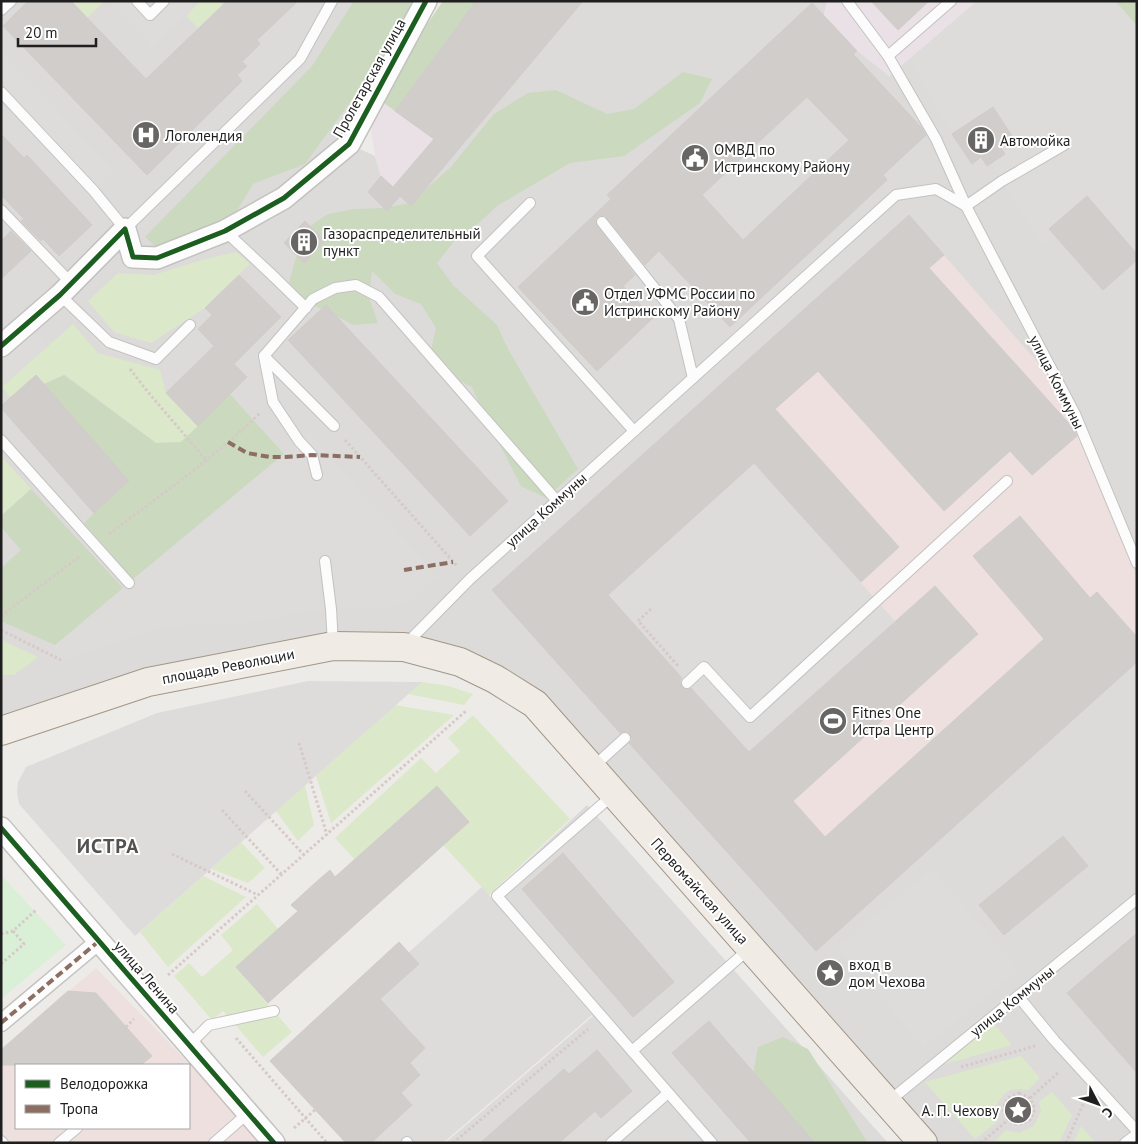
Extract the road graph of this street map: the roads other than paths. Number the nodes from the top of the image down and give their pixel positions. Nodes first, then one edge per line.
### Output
1 (11, 1) edge
2 (137, 1) edge
3 (164, 1) edge
4 (332, 1) edge
5 (426, 1) edge
6 (847, 1) edge
7 (951, 1) edge
8 (1, 10) edge
9 (888, 56) junction
10 (1, 92) edge
11 (1064, 145) dead end
12 (530, 202) dead end
13 (966, 206) junction
14 (1, 210) edge
15 (602, 222) dead end
16 (125, 229) junction
17 (225, 231) junction
18 (66, 290) junction
19 (306, 308) junction
20 (190, 325) dead end
21 (1, 346) edge
22 (264, 356) junction
23 (693, 378) junction
24 (334, 426) dead end
25 (634, 431) junction
26 (1, 440) edge
27 (317, 475) dead end
28 (1007, 481) dead end
29 (557, 501) junction
30 (325, 561) dead end
31 (1137, 563) edge
32 (128, 583) dead end
33 (333, 646) junction
34 (404, 647) junction
35 (460, 662) joint
36 (687, 683) dead end
37 (1, 731) edge
38 (625, 738) dead end
39 (592, 769) junction
40 (614, 794) junction
41 (1, 828) edge
42 (1137, 899) edge
43 (99, 941) junction
44 (751, 948) junction
45 (1018, 996) junction
46 (274, 1011) dead end
47 (1, 1023) edge
48 (189, 1045) junction
49 (632, 1051) junction
50 (668, 1093) junction
51 (888, 1103) junction
52 (248, 1113) junction
53 (76, 1129) edge
54 (1137, 1132) edge
55 (59, 1143) edge
56 (214, 1143) edge
57 (274, 1143) edge
58 (611, 1143) edge
59 (712, 1143) edge
60 (923, 1143) edge
61 (1125, 1143) edge

1 - 8 lane
2 - 3 lane
4 - 16 lane
5 - 17 street, Пролетарская улица
6 - 9 lane, улица Коммуны
7 - 9 lane
9 - 13 lane, улица Коммуны
10 - 16 lane
11 - 13 lane
12 - 25 lane
13 - 23 lane, улица Коммуны
13 - 31 lane, улица Коммуны
14 - 18 lane
15 - 23 lane
16 - 17 street, Пролетарская улица
16 - 18 street
17 - 19 lane
18 - 20 lane
18 - 21 street
19 - 22 lane
19 - 29 lane
22 - 24 lane
22 - 27 lane
23 - 25 lane, улица Коммуны
25 - 29 lane, улица Коммуны
26 - 32 lane
28 - 36 lane
29 - 34 lane, улица Коммуны
30 - 33 lane
33 - 34 main road, площадь Революции
33 - 37 main road, площадь Революции
34 - 35 main road, площадь Революции
35 - 39 main road, Первомайская улица
38 - 39 lane
39 - 40 main road, Первомайская улица
40 - 44 main road, Первомайская улица
40 - 49 lane
41 - 43 street, улица Ленина
42 - 45 lane, улица Коммуны
43 - 47 street
43 - 48 street, улица Ленина
44 - 49 lane
44 - 51 main road, Первомайская улица
45 - 51 lane, улица Коммуны
45 - 54 lane
46 - 48 lane
48 - 52 street, улица Ленина
49 - 50 lane
50 - 58 lane
50 - 59 lane
51 - 60 main road, Первомайская улица
52 - 56 lane
52 - 57 street, улица Ленина
53 - 55 lane
54 - 61 lane

